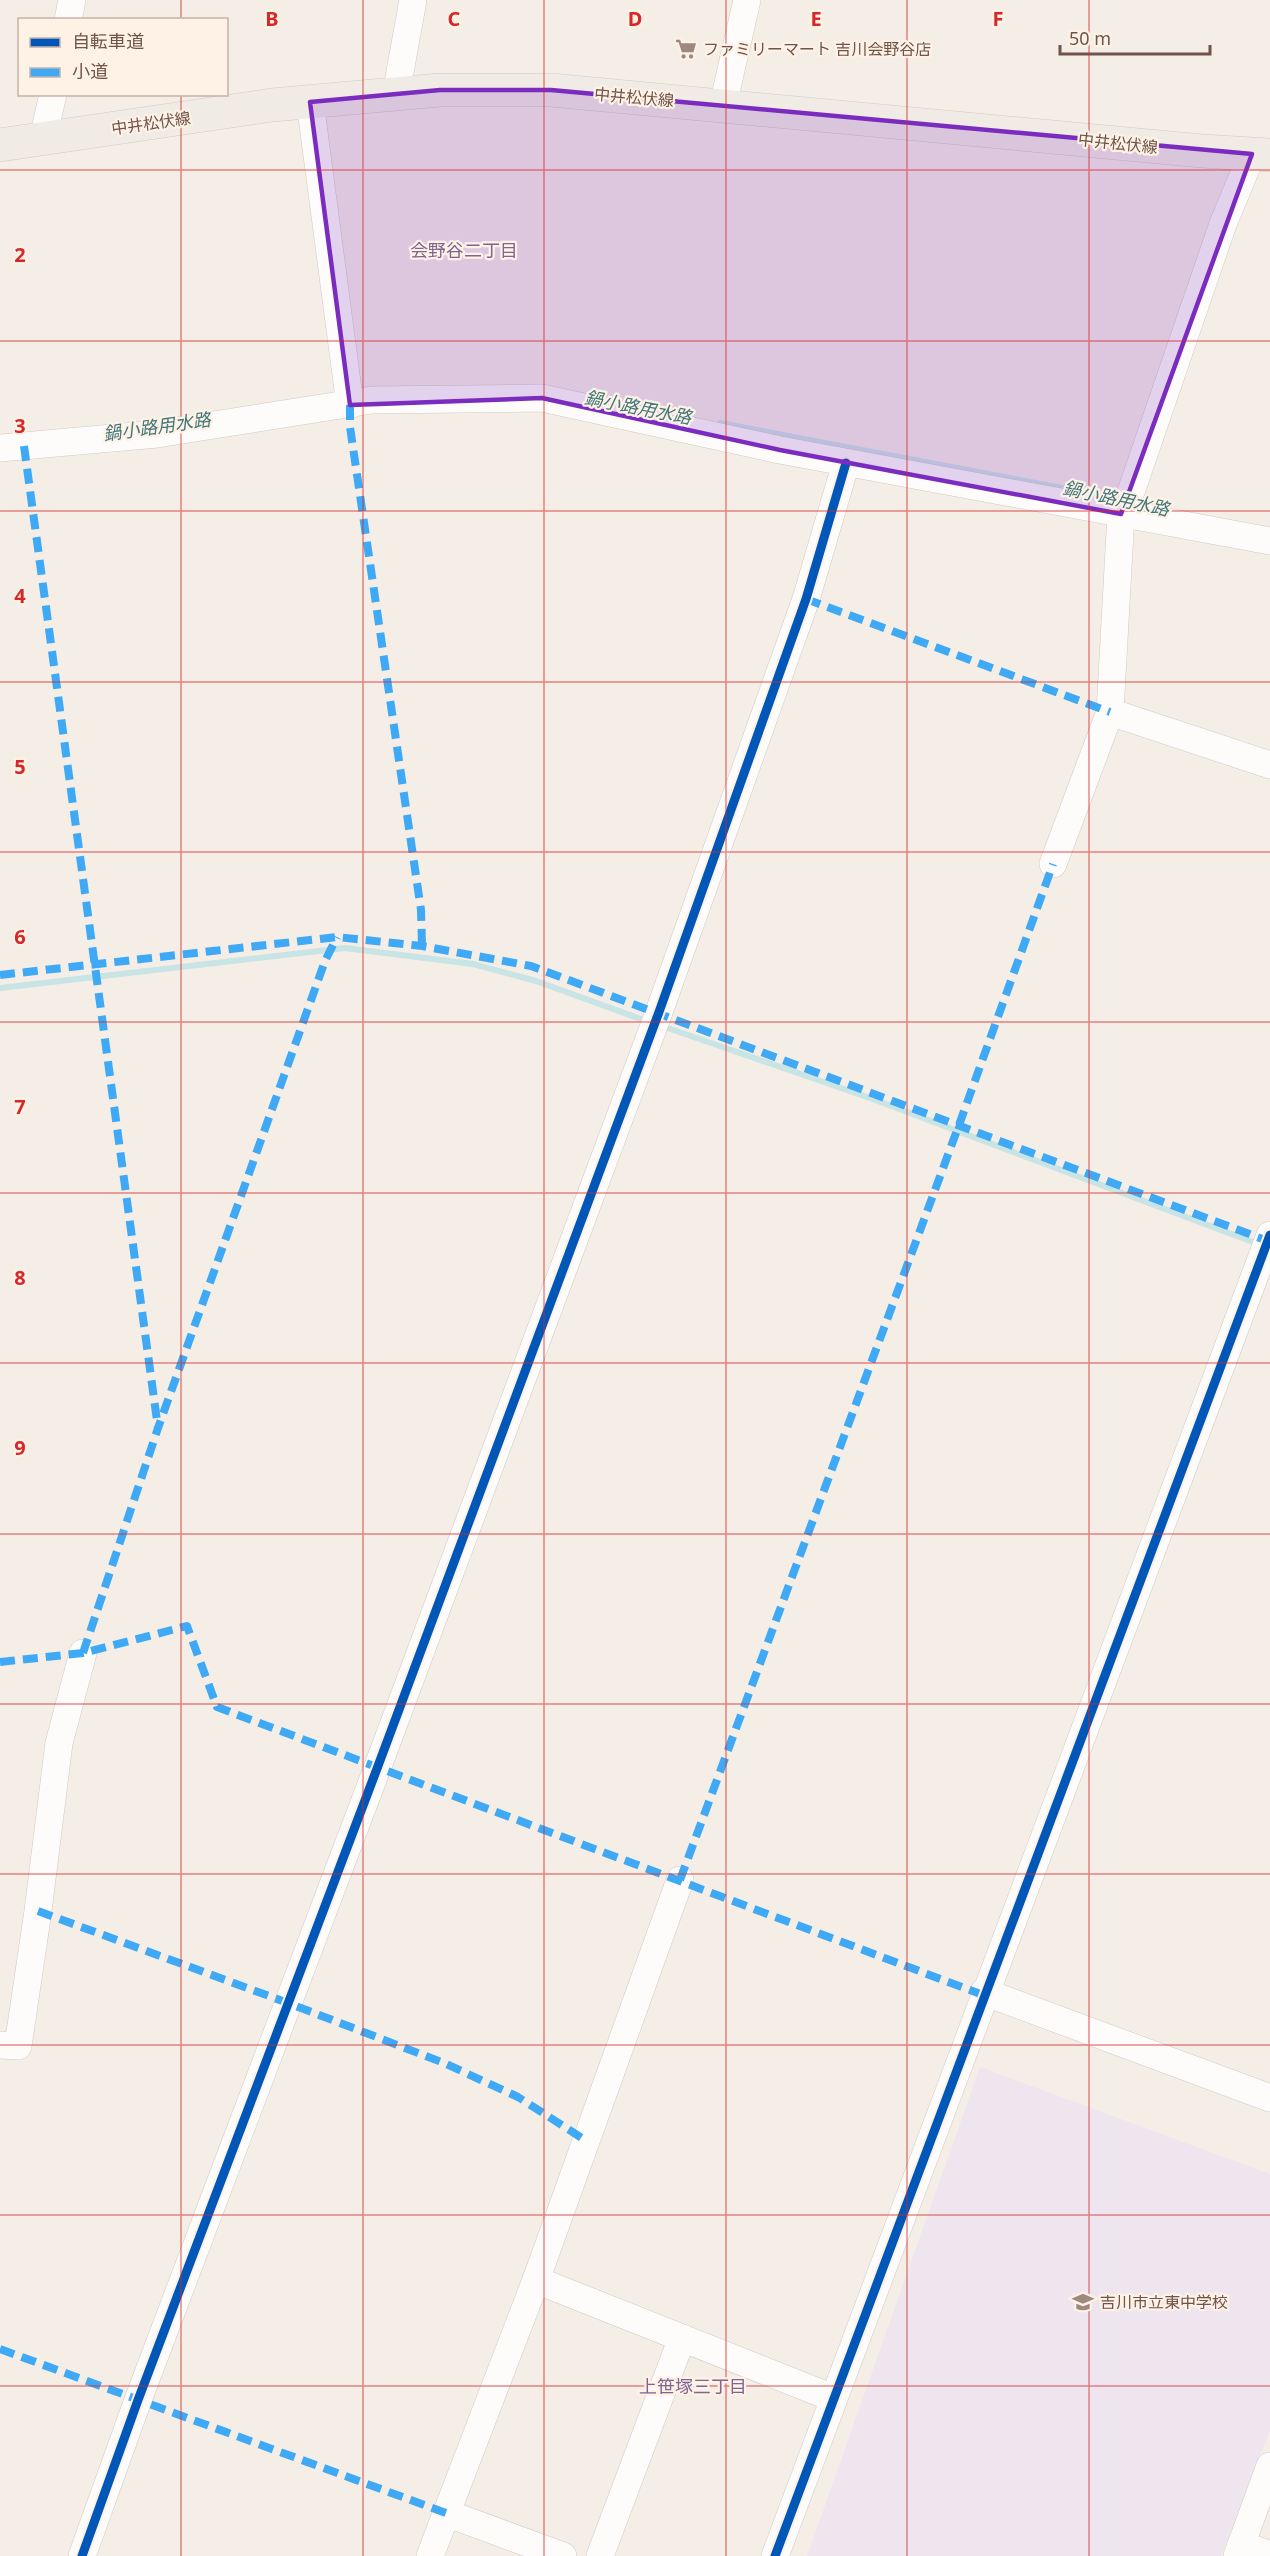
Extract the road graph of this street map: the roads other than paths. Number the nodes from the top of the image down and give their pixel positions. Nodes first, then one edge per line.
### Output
1 (72, 0) edge
2 (413, 0) edge
3 (747, 0) edge
4 (69, 18) edge
5 (396, 94) junction
6 (53, 96) edge
7 (310, 102) junction
8 (723, 105) junction
9 (44, 138) junction
10 (0, 145) edge
11 (1261, 154) edge
12 (350, 405) junction
13 (0, 448) edge
14 (846, 463) junction
15 (1120, 514) junction
16 (1270, 541) edge
17 (1110, 712) junction
18 (1270, 765) edge
19 (1053, 864) dead end
20 (1269, 1239) edge
21 (83, 1653) dead end
22 (680, 1880) dead end
23 (984, 1992) junction
24 (0, 2045) edge
25 (1270, 2098) edge
26 (536, 2280) junction
27 (682, 2338) junction
28 (833, 2398) junction
29 (1270, 2466) edge
30 (446, 2513) junction
31 (1239, 2550) edge
32 (1270, 2555) edge
33 (82, 2556) edge
34 (430, 2556) edge
35 (563, 2556) edge
36 (600, 2556) edge
37 (774, 2556) edge

1 - 4 street
2 - 5 street
3 - 8 street
5 - 7 main road, 中井松伏線
5 - 8 main road, 中井松伏線
6 - 9 street
7 - 9 main road, 中井松伏線
7 - 12 street
8 - 11 main road, 中井松伏線
9 - 10 main road, 中井松伏線
11 - 15 street
12 - 13 street
12 - 14 street
14 - 15 street
14 - 33 street
15 - 16 street
15 - 17 street
17 - 18 street
17 - 19 street
20 - 23 street
21 - 24 street
22 - 26 street
23 - 25 street
23 - 28 street
26 - 27 street
26 - 30 street
27 - 28 street
27 - 36 street
28 - 37 street
29 - 31 street
30 - 34 street
30 - 35 street
31 - 32 street

